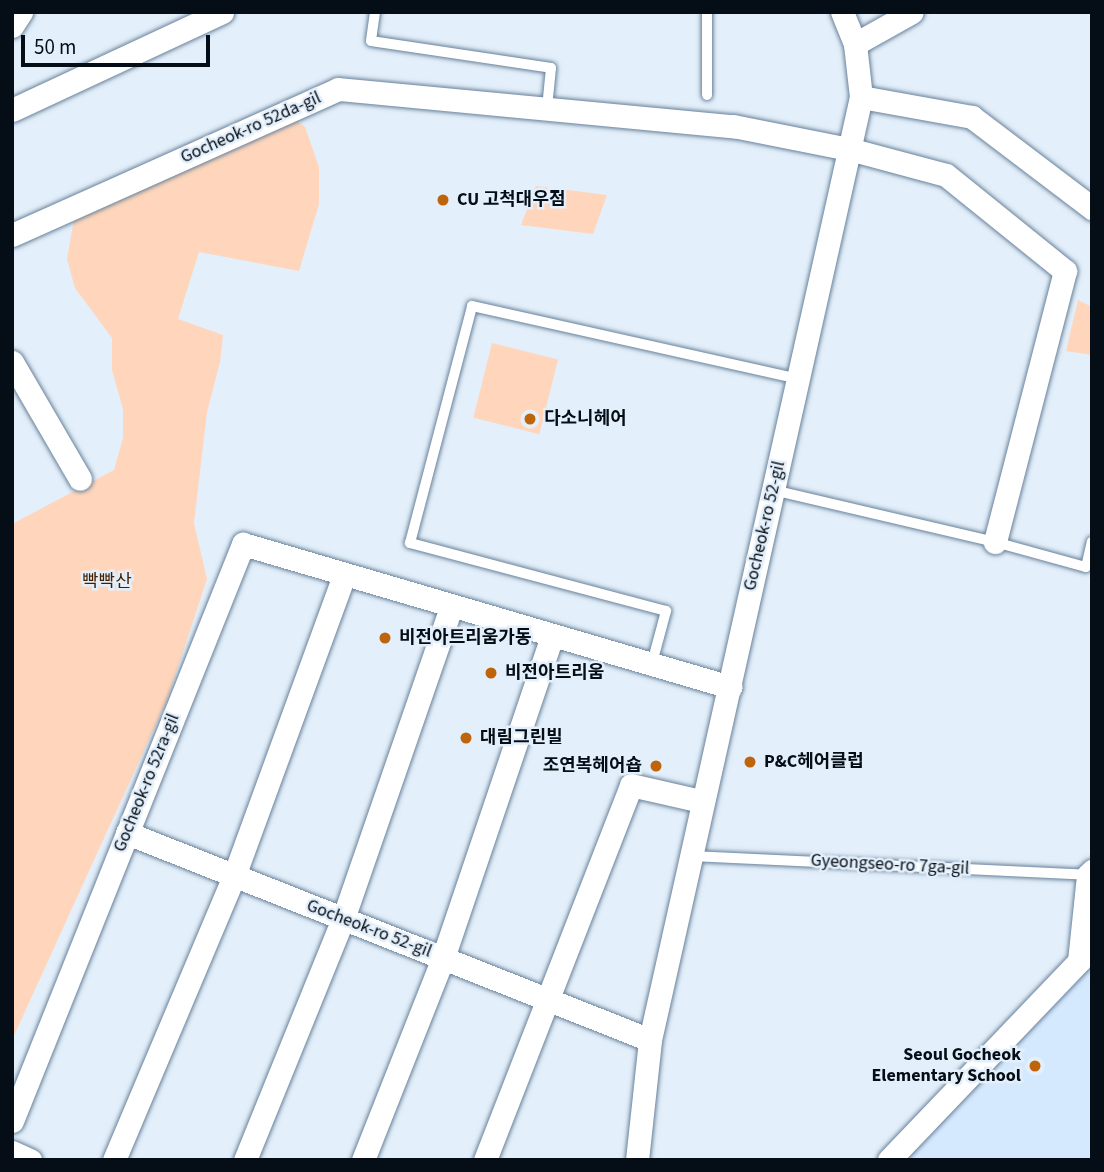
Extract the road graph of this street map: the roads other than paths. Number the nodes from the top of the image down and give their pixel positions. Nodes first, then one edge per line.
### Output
1 (21, 12) edge
2 (375, 12) edge
3 (707, 12) edge
4 (842, 12) edge
5 (912, 12) edge
6 (214, 14) edge
7 (12, 26) edge
8 (855, 44) junction
9 (707, 95) dead end
10 (861, 97) junction
11 (547, 108) junction
12 (12, 110) edge
13 (849, 149) junction
14 (1092, 208) edge
15 (12, 235) edge
16 (12, 362) edge
17 (798, 379) junction
18 (80, 479) dead end
19 (773, 490) junction
20 (995, 542) junction
21 (1092, 542) edge
22 (344, 575) junction
23 (451, 607) junction
24 (552, 636) junction
25 (652, 663) junction
26 (730, 687) junction
27 (701, 801) junction
28 (127, 833) junction
29 (691, 856) junction
30 (1090, 873) edge
31 (234, 876) junction
32 (343, 919) junction
33 (443, 958) junction
34 (1085, 967) edge
35 (549, 1000) junction
36 (650, 1040) junction
37 (12, 1121) edge
38 (12, 1152) edge
39 (30, 1160) edge
40 (114, 1160) edge
41 (245, 1160) edge
42 (363, 1160) edge
43 (485, 1160) edge
44 (637, 1160) edge
45 (889, 1160) edge

1 - 7 street
2 - 11 lane
3 - 9 lane
4 - 8 street, Gocheok-ro 52-gil
5 - 8 street
6 - 12 street
8 - 10 street, Gocheok-ro 52-gil
10 - 13 street, Gocheok-ro 52-gil
10 - 14 street
11 - 13 street, Gocheok-ro 52da-gil
11 - 15 street, Gocheok-ro 52da-gil
13 - 17 street, Gocheok-ro 52-gil
13 - 20 street, Gocheok-ro 52da-gil
16 - 18 street
17 - 19 street, Gocheok-ro 52-gil
17 - 25 lane
19 - 20 lane
19 - 26 street, Gocheok-ro 52-gil
20 - 21 lane
22 - 23 street, Gocheok-ro 52ra-gil
22 - 28 street, Gocheok-ro 52ra-gil
22 - 31 street
23 - 24 street, Gocheok-ro 52ra-gil
23 - 32 street
24 - 25 street, Gocheok-ro 52ra-gil
24 - 33 street
25 - 26 street, Gocheok-ro 52ra-gil
26 - 27 street, Gocheok-ro 52-gil
27 - 29 street, Gocheok-ro 52-gil
27 - 35 street
28 - 31 street, Gocheok-ro 52-gil
28 - 37 street, Gocheok-ro 52ra-gil
29 - 30 lane, Gyeongseo-ro 7ga-gil
29 - 36 street, Gocheok-ro 52-gil
30 - 34 street, Gyeongseo-ro 7ga-gil
31 - 32 street, Gocheok-ro 52-gil
31 - 40 street
32 - 33 street, Gocheok-ro 52-gil
32 - 41 street
33 - 35 street, Gocheok-ro 52-gil
33 - 42 street
34 - 45 street, Gyeongseo-ro 7ga-gil
35 - 36 street, Gocheok-ro 52-gil
35 - 43 street
36 - 44 street, Gocheok-ro 52-gil
38 - 39 street

